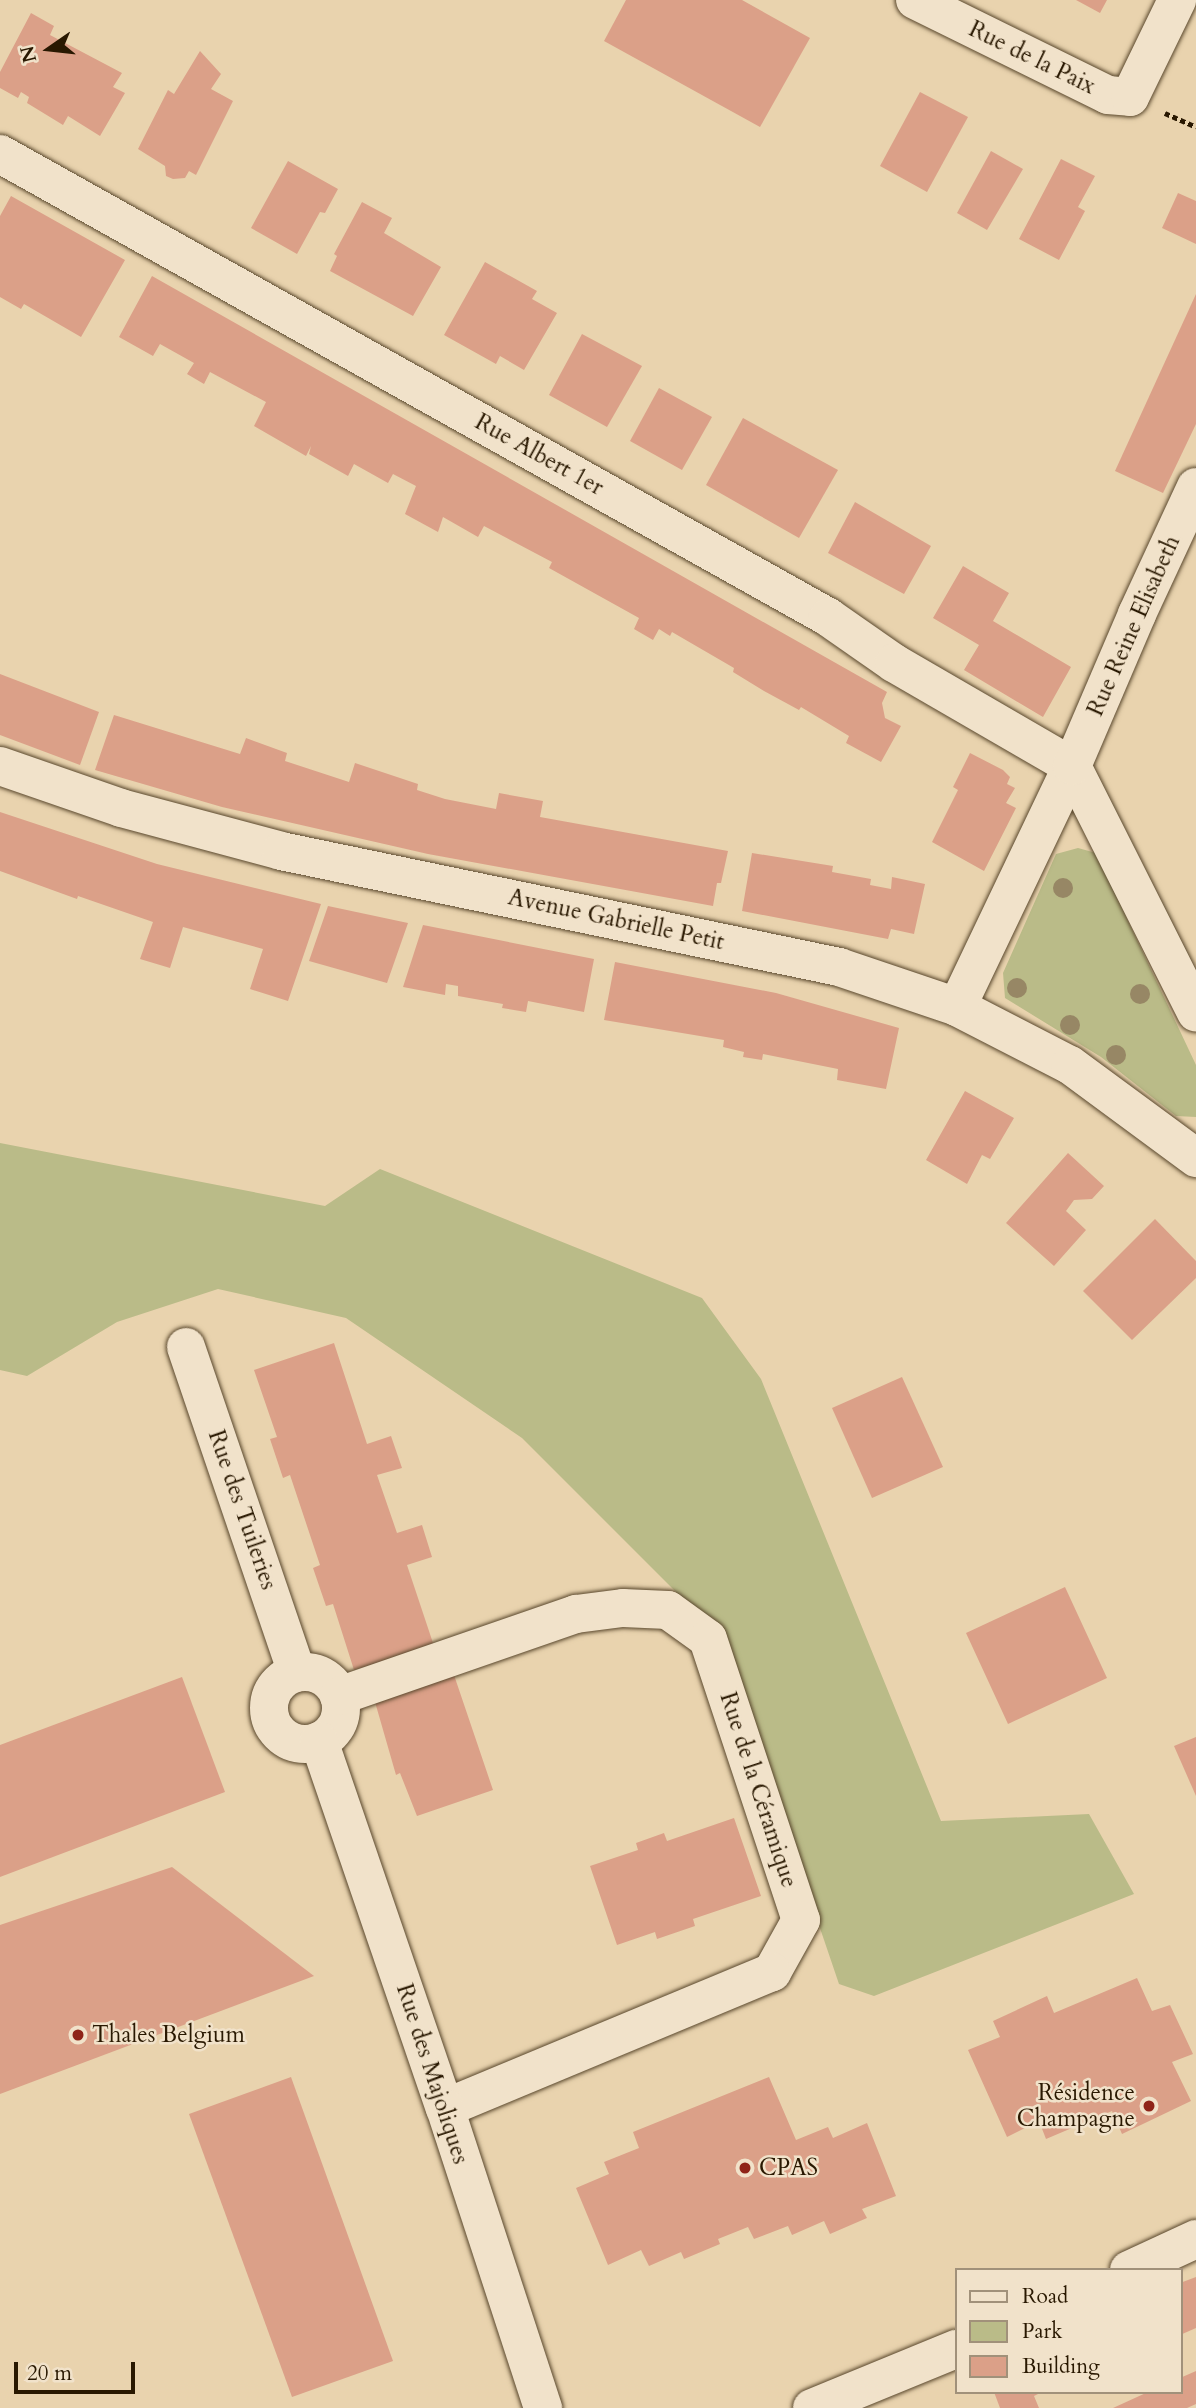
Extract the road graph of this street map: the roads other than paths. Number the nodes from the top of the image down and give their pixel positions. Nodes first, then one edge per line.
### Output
1 (915, 0) edge
2 (1177, 0) edge
3 (0, 154) edge
4 (1196, 487) edge
5 (0, 766) edge
6 (1072, 766) junction
7 (957, 1007) junction
8 (1196, 1013) edge
9 (1196, 1158) edge
10 (186, 1347) dead end
11 (297, 1673) junction
12 (339, 1696) junction
13 (319, 1741) junction
14 (445, 2108) junction
15 (1196, 2239) edge
16 (1133, 2268) edge
17 (954, 2350) edge
18 (887, 2394) edge
19 (816, 2407) edge
20 (543, 2408) edge

1 - 2 street, Rue de la Paix
3 - 6 street, Rue Albert 1er
4 - 6 street, Rue Reine Elisabeth
5 - 7 street, Avenue Gabrielle Petit
6 - 7 street, Rue Reine Elisabeth
6 - 8 street
7 - 9 street, Avenue Gabrielle Petit
10 - 11 street, Rue des Tuileries
11 - 12 street
11 - 13 street
12 - 13 street
12 - 14 street, Rue de la Céramique
13 - 14 street, Rue des Majoliques
14 - 20 street, Rue des Majoliques
15 - 16 street
17 - 18 street
18 - 19 street

